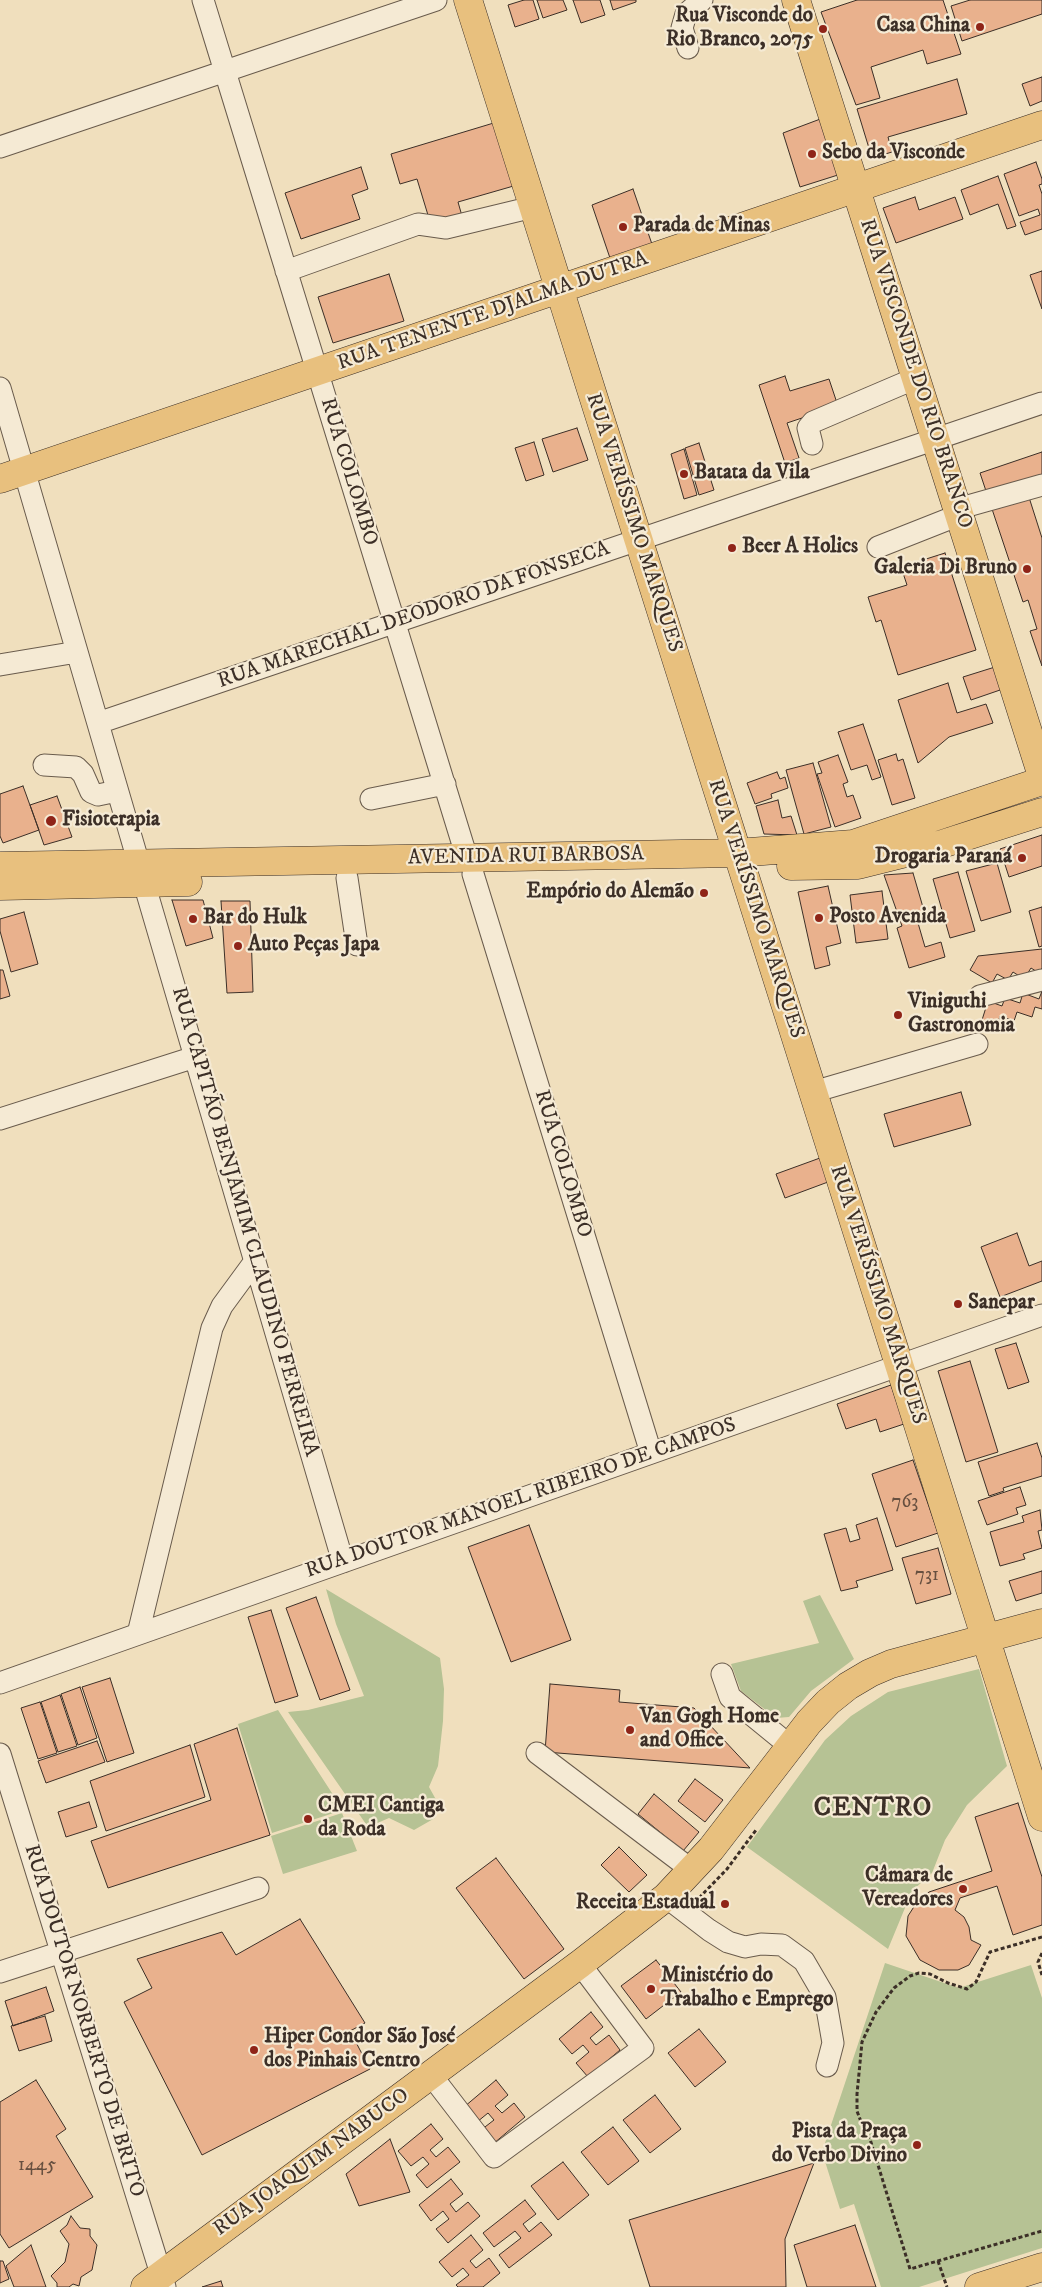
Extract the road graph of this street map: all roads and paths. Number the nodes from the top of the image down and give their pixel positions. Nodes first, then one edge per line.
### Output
1 (203, 0) edge
2 (436, 0) edge
3 (468, 0) edge
4 (702, 0) edge
5 (796, 0) edge
6 (688, 48) dead end
7 (224, 71) junction
8 (1042, 126) edge
9 (0, 146) edge
10 (856, 189) junction
11 (533, 207) junction
12 (286, 271) junction
13 (559, 289) junction
14 (317, 371) junction
15 (916, 378) junction
16 (0, 388) edge
17 (1042, 403) edge
18 (935, 439) junction
19 (812, 444) dead end
20 (12, 475) edge
21 (1042, 485) edge
22 (958, 512) junction
23 (639, 539) junction
24 (878, 547) dead end
25 (395, 622) junction
26 (77, 652) junction
27 (0, 665) edge
28 (98, 723) junction
29 (44, 765) dead end
30 (1042, 776) edge
31 (1042, 781) edge
32 (445, 784) junction
33 (117, 791) junction
34 (371, 799) dead end
35 (1042, 812) edge
36 (740, 860) junction
37 (0, 866) edge
38 (470, 866) junction
39 (142, 873) junction
40 (347, 878) junction
41 (0, 886) edge
42 (357, 945) dead end
43 (1042, 980) edge
44 (980, 996) dead end
45 (977, 1044) dead end
46 (196, 1058) junction
47 (813, 1092) junction
48 (0, 1119) edge
49 (255, 1261) junction
50 (1042, 1315) edge
51 (899, 1365) junction
52 (652, 1453) junction
53 (343, 1562) junction
54 (1042, 1623) edge
55 (138, 1634) junction
56 (986, 1638) junction
57 (722, 1674) dead end
58 (0, 1683) edge
59 (790, 1746) junction
60 (537, 1753) dead end
61 (0, 1754) edge
62 (1042, 1817) edge
63 (757, 1829) dead end
64 (693, 1871) junction
65 (258, 1888) dead end
66 (676, 1904) junction
67 (1042, 1937) edge
68 (61, 1952) junction
69 (1042, 1953) edge
70 (580, 1964) junction
71 (0, 1972) edge
72 (1042, 1975) edge
73 (827, 2066) dead end
74 (432, 2075) junction
75 (1042, 2231) edge
76 (938, 2261) junction
77 (1042, 2267) edge
78 (157, 2283) edge
79 (947, 2287) edge
80 (979, 2287) edge

1 - 7 street, RUA COLOMBO
2 - 7 street
3 - 11 main road, RUA VERÍSSIMO MARQUES
4 - 6 street
5 - 10 main road, RUA VISCONDE DO RIO BRANCO
7 - 9 street
7 - 12 street, RUA COLOMBO
8 - 10 main road, RUA TENENTE DJALMA DUTRA
10 - 13 main road, RUA TENENTE DJALMA DUTRA
10 - 15 main road, RUA VISCONDE DO RIO BRANCO
11 - 12 street
11 - 13 main road, RUA VERÍSSIMO MARQUES
12 - 14 street, RUA COLOMBO
13 - 14 main road, RUA TENENTE DJALMA DUTRA
13 - 23 main road, RUA VERÍSSIMO MARQUES
14 - 20 main road, RUA TENENTE DJALMA DUTRA
14 - 25 street, RUA COLOMBO
15 - 18 main road, RUA VISCONDE DO RIO BRANCO
15 - 19 street
16 - 20 street, RUA CAPITÃO BENJAMIM CLAUDINO FERREIRA
17 - 18 street, RUA MARECHAL DEODORO DA FONSECA
18 - 22 main road, RUA VISCONDE DO RIO BRANCO
18 - 23 street, RUA MARECHAL DEODORO DA FONSECA
20 - 26 street, RUA CAPITÃO BENJAMIM CLAUDINO FERREIRA
21 - 22 street
22 - 24 street
22 - 30 main road, RUA VISCONDE DO RIO BRANCO
23 - 25 street, RUA MARECHAL DEODORO DA FONSECA
23 - 36 main road, RUA VERÍSSIMO MARQUES
25 - 28 street, RUA MARECHAL DEODORO DA FONSECA
25 - 32 street, RUA COLOMBO
26 - 27 street
26 - 28 street, RUA CAPITÃO BENJAMIM CLAUDINO FERREIRA
28 - 33 street, RUA CAPITÃO BENJAMIM CLAUDINO FERREIRA
29 - 33 street
31 - 36 main road, AVENIDA RUI BARBOSA
32 - 34 street
32 - 38 street, RUA COLOMBO
33 - 39 street, RUA CAPITÃO BENJAMIM CLAUDINO FERREIRA
35 - 36 main road, AVENIDA RUI BARBOSA
36 - 38 main road, AVENIDA RUI BARBOSA
36 - 47 main road, RUA VERÍSSIMO MARQUES
37 - 39 main road, AVENIDA RUI BARBOSA
38 - 39 main road, AVENIDA RUI BARBOSA
38 - 40 main road, AVENIDA RUI BARBOSA
38 - 52 street, RUA COLOMBO
39 - 40 main road, AVENIDA RUI BARBOSA
39 - 41 main road, AVENIDA RUI BARBOSA
39 - 46 street, RUA CAPITÃO BENJAMIM CLAUDINO FERREIRA
40 - 42 street
43 - 44 street
45 - 47 street
46 - 48 street
46 - 49 street, RUA CAPITÃO BENJAMIM CLAUDINO FERREIRA
47 - 51 main road, RUA VERÍSSIMO MARQUES
49 - 53 street, RUA CAPITÃO BENJAMIM CLAUDINO FERREIRA
49 - 55 street
50 - 51 street, RUA DOUTOR MANOEL RIBEIRO DE CAMPOS
51 - 52 street, RUA DOUTOR MANOEL RIBEIRO DE CAMPOS
51 - 56 main road, RUA VERÍSSIMO MARQUES
52 - 53 street, RUA DOUTOR MANOEL RIBEIRO DE CAMPOS
53 - 55 street, RUA DOUTOR MANOEL RIBEIRO DE CAMPOS
54 - 56 main road, RUA JOAQUIM NABUCO
55 - 58 street, RUA DOUTOR MANOEL RIBEIRO DE CAMPOS
56 - 59 main road, RUA JOAQUIM NABUCO
56 - 62 main road, RUA VERÍSSIMO MARQUES
57 - 59 street
59 - 64 main road, RUA JOAQUIM NABUCO
60 - 64 street
61 - 68 street, RUA DOUTOR NORBERTO DE BRITO
63 - 66 path
64 - 66 main road, RUA JOAQUIM NABUCO
65 - 68 street
66 - 70 main road, RUA JOAQUIM NABUCO
66 - 73 street
67 - 76 path
68 - 71 street
68 - 78 street, RUA DOUTOR NORBERTO DE BRITO
69 - 72 path
70 - 74 main road, RUA JOAQUIM NABUCO
70 - 74 street
74 - 78 main road, RUA JOAQUIM NABUCO
75 - 76 path
76 - 79 path
77 - 80 main road

